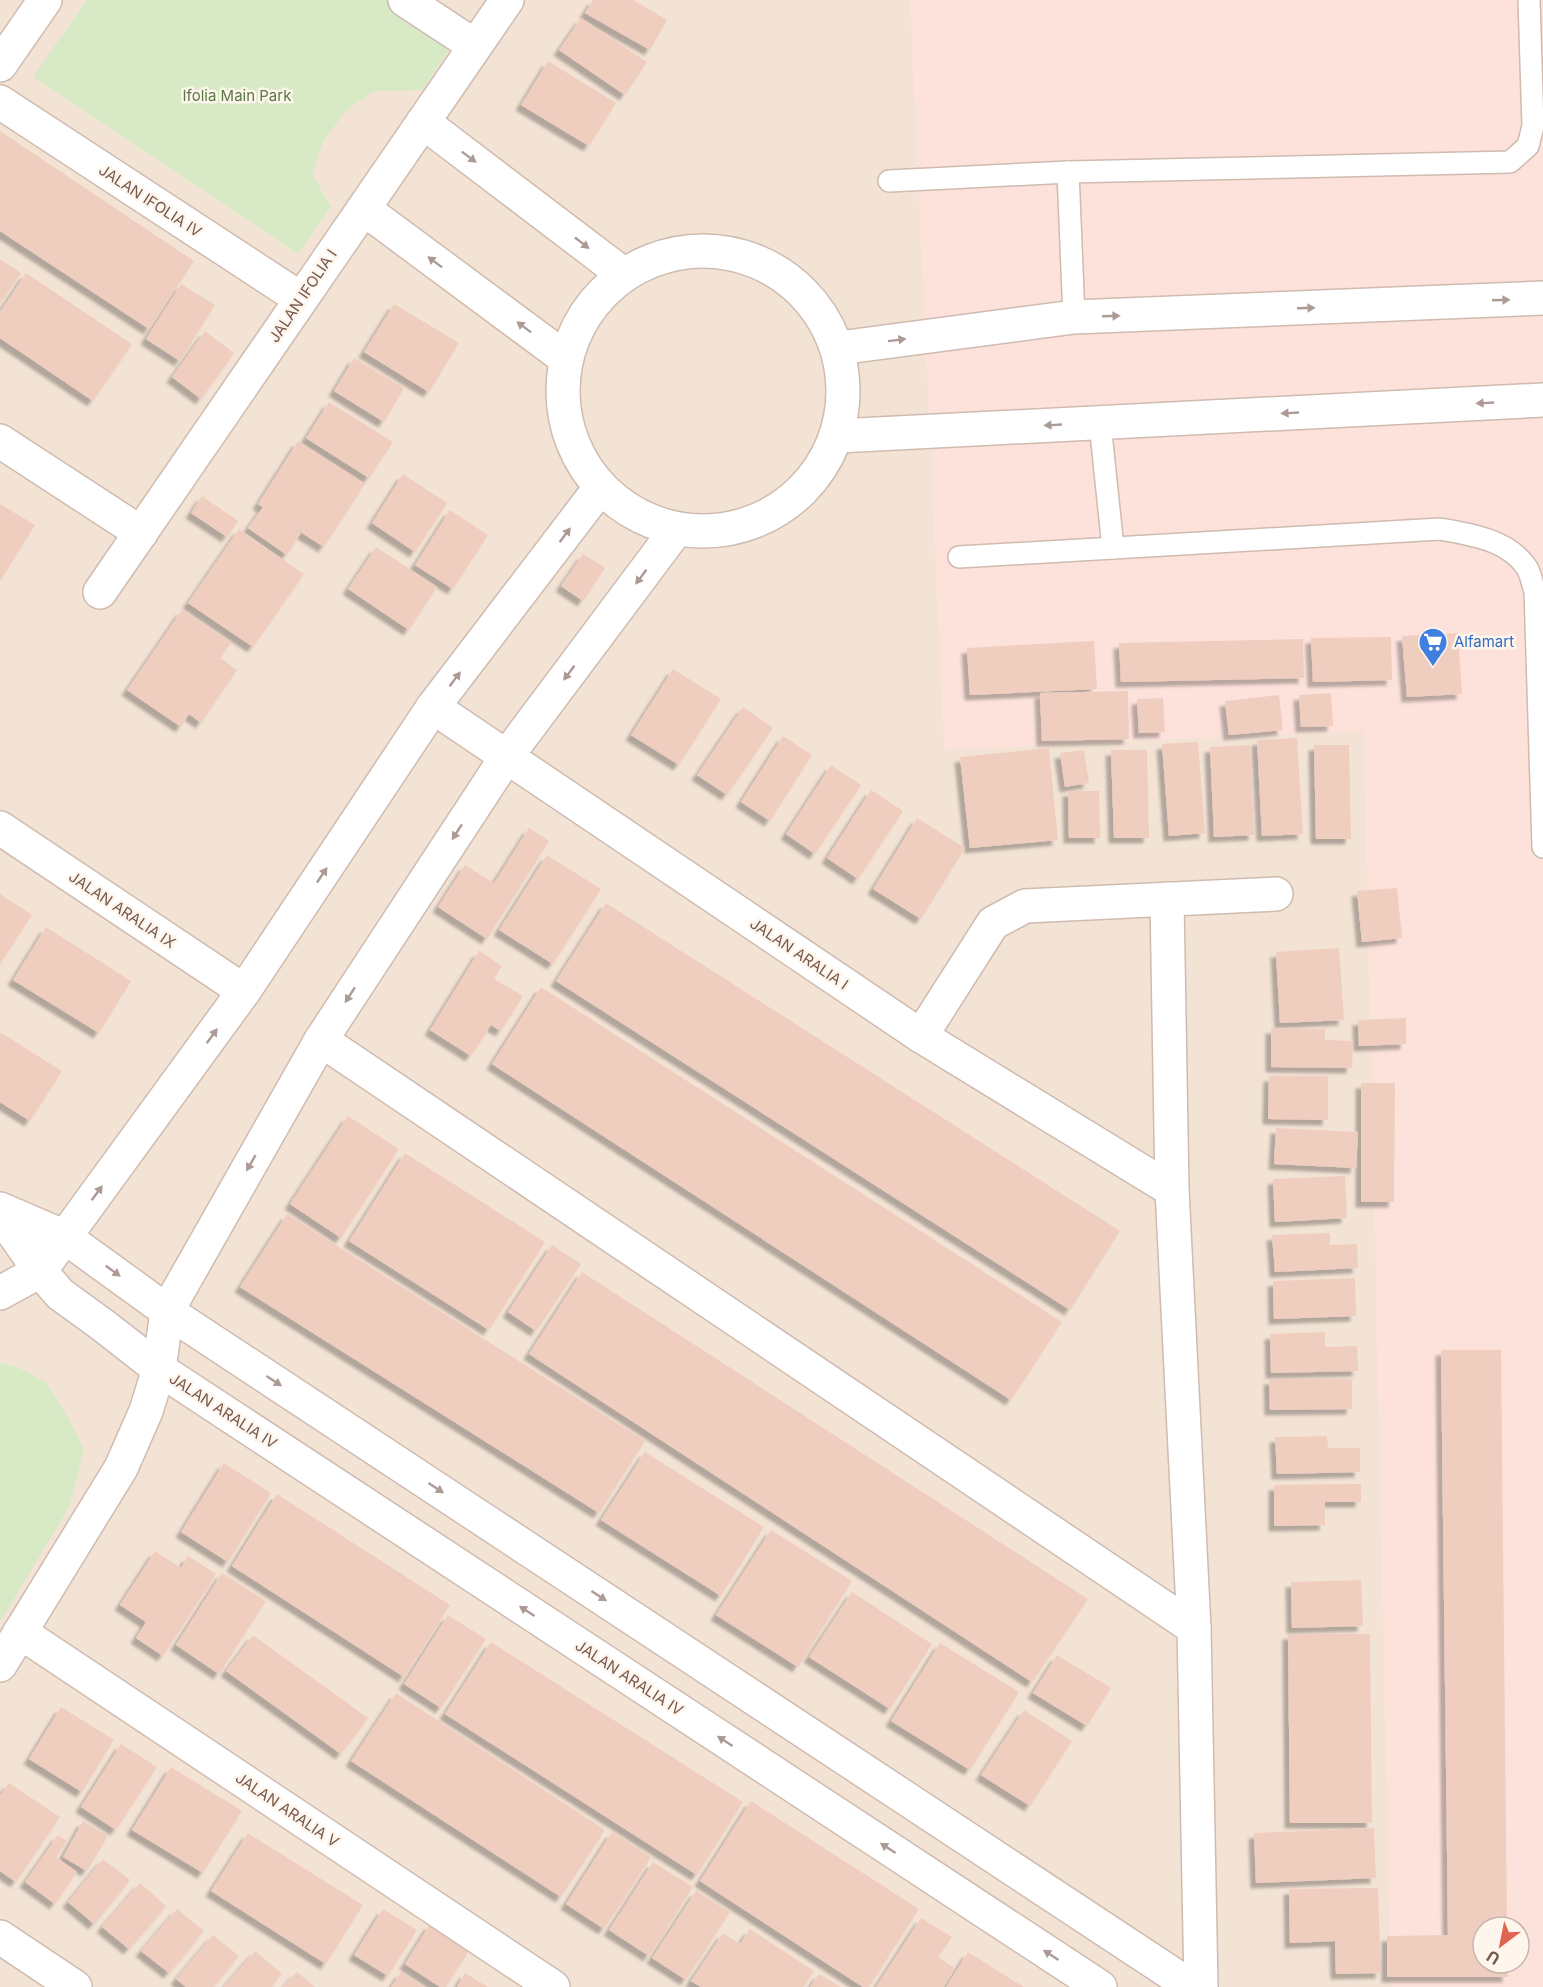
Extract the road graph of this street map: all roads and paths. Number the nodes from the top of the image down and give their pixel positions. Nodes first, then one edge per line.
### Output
1 (45, 0) edge
2 (405, 0) edge
3 (507, 0) edge
4 (1529, 0) edge
5 (475, 46) junction
6 (0, 65) edge
7 (0, 102) edge
8 (423, 122) junction
9 (1068, 172) junction
10 (889, 181) dead end
11 (363, 208) junction
12 (623, 274) junction
13 (1543, 298) edge
14 (301, 299) junction
15 (1074, 317) junction
16 (839, 348) junction
17 (565, 358) junction
18 (1543, 400) edge
19 (1100, 423) junction
20 (838, 436) junction
21 (0, 441) edge
22 (600, 488) junction
23 (676, 530) junction
24 (141, 533) junction
25 (1113, 548) junction
26 (959, 557) dead end
27 (100, 592) dead end
28 (434, 707) junction
29 (1541, 738) edge
30 (507, 756) junction
31 (0, 828) edge
32 (1543, 847) edge
33 (1276, 894) dead end
34 (1167, 899) junction
35 (244, 991) junction
36 (921, 1036) junction
37 (321, 1040) junction
38 (1172, 1190) junction
39 (0, 1209) edge
40 (0, 1214) edge
41 (65, 1237) junction
42 (40, 1271) junction
43 (0, 1293) edge
44 (167, 1311) junction
45 (159, 1369) junction
46 (1194, 1628) junction
47 (20, 1632) junction
48 (0, 1665) edge
49 (0, 1937) edge
50 (75, 1987) edge
51 (553, 1987) edge
52 (1100, 1987) edge
53 (1192, 1987) edge
54 (1201, 1987) edge

1 - 6 street
2 - 5 street
3 - 5 street, JALAN IFOLIA I
4 - 9 lane
5 - 8 street, JALAN IFOLIA I
7 - 14 street, JALAN IFOLIA IV
8 - 11 street, JALAN IFOLIA I
8 -> 12 street
9 - 10 lane
9 - 15 lane
11 - 14 street, JALAN IFOLIA I
17 -> 11 street
12 - 16 street
12 - 17 street
15 -> 13 street
14 - 24 street, JALAN IFOLIA I
16 -> 15 street
16 - 20 street
17 - 22 street
18 -> 19 street
19 -> 20 street
19 - 25 lane
20 - 23 street
21 - 24 street
22 - 23 street
28 -> 22 street
23 -> 30 street
24 - 27 street, JALAN IFOLIA I
25 - 26 lane
25 - 29 lane
28 - 30 street, JALAN ARALIA I
35 -> 28 street
29 - 32 lane
30 - 36 street, JALAN ARALIA I
30 -> 37 street
31 - 35 street, JALAN ARALIA IX
33 - 34 street
34 - 36 street
34 - 38 street
41 -> 35 street
36 - 38 street, JALAN ARALIA I
37 -> 44 street
37 - 46 street
38 - 46 street
39 - 41 street
40 - 42 street, JALAN ARALIA IV
41 - 42 street
41 -> 44 street
42 - 43 street
42 - 45 street, JALAN ARALIA IV
44 - 45 street
44 -> 53 street
45 - 47 street
52 -> 45 street, JALAN ARALIA IV
46 - 54 street
47 - 48 street
47 - 51 street, JALAN ARALIA V
49 - 50 street

